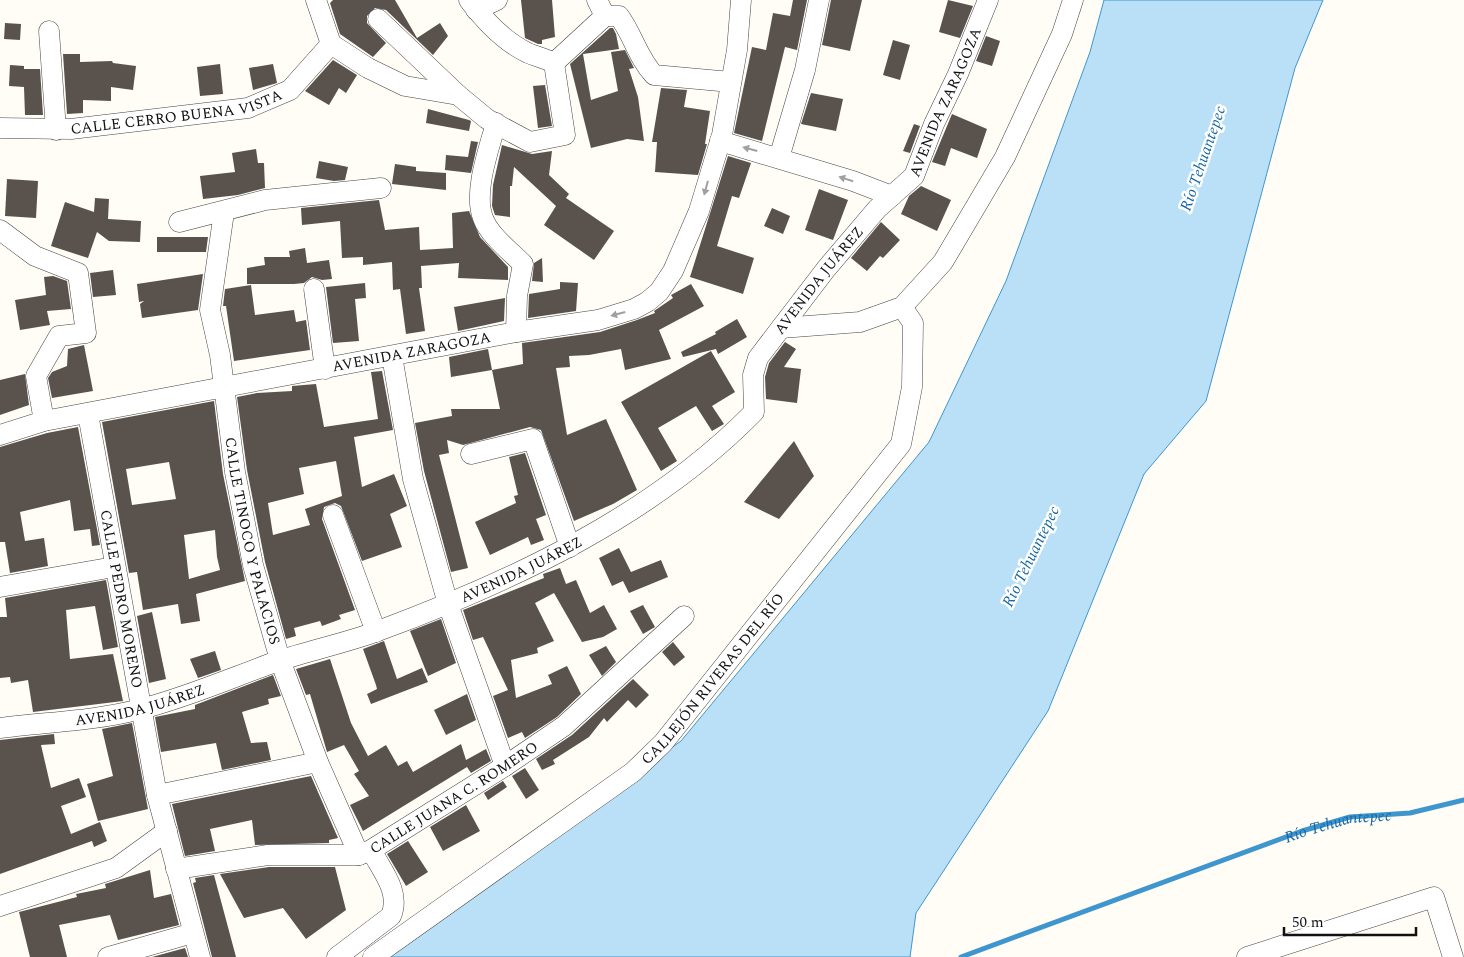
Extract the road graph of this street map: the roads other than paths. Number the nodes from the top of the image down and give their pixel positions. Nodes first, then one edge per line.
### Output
1 (316, 0) edge
2 (497, 0) edge
3 (741, 0) edge
4 (819, 0) edge
5 (1074, 0) edge
6 (981, 1) edge
7 (473, 5) edge
8 (601, 8) edge
9 (378, 19) dead end
10 (49, 31) dead end
11 (331, 44) junction
12 (554, 63) junction
13 (731, 82) junction
14 (458, 95) junction
15 (496, 123) junction
16 (0, 128) edge
17 (56, 130) junction
18 (720, 141) junction
19 (779, 158) junction
20 (382, 188) dead end
21 (892, 196) junction
22 (224, 212) junction
23 (179, 222) dead end
24 (0, 230) edge
25 (314, 289) dead end
26 (902, 307) junction
27 (781, 328) junction
28 (516, 332) junction
29 (392, 356) junction
30 (325, 369) junction
31 (224, 387) junction
32 (88, 414) junction
33 (44, 421) junction
34 (0, 435) edge
35 (470, 454) dead end
36 (333, 516) dead end
37 (570, 547) junction
38 (114, 567) junction
39 (0, 587) edge
40 (448, 604) junction
41 (684, 616) dead end
42 (376, 632) junction
43 (280, 660) junction
44 (140, 709) junction
45 (0, 728) edge
46 (318, 762) junction
47 (505, 766) junction
48 (157, 796) junction
49 (167, 831) junction
50 (365, 852) junction
51 (176, 869) junction
52 (0, 906) edge
53 (193, 932) junction
54 (108, 957) edge
55 (200, 957) edge
56 (337, 957) edge
57 (373, 957) edge
58 (1247, 957) edge
59 (1453, 957) edge

1 - 11 street
2 - 7 street
3 - 13 street, AVENIDA ZARAGOZA
4 - 19 street
5 - 26 street
6 - 21 street, AVENIDA ZARAGOZA
7 - 12 street
8 - 12 street
8 - 13 street
9 - 14 street
10 - 17 street
11 - 14 street
11 - 17 street, CALLE CERRO BUENA VISTA
12 - 15 street
13 - 18 street, AVENIDA ZARAGOZA
14 - 15 street
15 - 28 street
16 - 17 street, CALLE CERRO BUENA VISTA
19 -> 18 street
18 -> 28 street, AVENIDA ZARAGOZA
21 -> 19 street
20 - 22 street
21 - 27 street, AVENIDA JUÁREZ
22 - 23 street
22 - 31 street, CALLE TINOCO Y PALACIOS
24 - 33 street
25 - 30 street
26 - 27 street
26 - 57 street, CALLEJÓN RIVERAS DEL RÍO
27 - 37 street, AVENIDA JUÁREZ
28 - 29 street, AVENIDA ZARAGOZA
29 - 30 street, AVENIDA ZARAGOZA
29 - 40 street
30 - 31 street, AVENIDA ZARAGOZA
31 - 32 street, AVENIDA ZARAGOZA
31 - 43 street, CALLE TINOCO Y PALACIOS
32 - 33 street, AVENIDA ZARAGOZA
32 - 38 street, CALLE PEDRO MORENO
33 - 34 street, AVENIDA ZARAGOZA
35 - 37 street
36 - 42 street
37 - 40 street, AVENIDA JUÁREZ
38 - 39 street
38 - 44 street, CALLE PEDRO MORENO
40 - 42 street, AVENIDA JUÁREZ
40 - 47 street
41 - 47 street, CALLE JUANA C. ROMERO
42 - 43 street, AVENIDA JUÁREZ
43 - 44 street, AVENIDA JUÁREZ
43 - 46 street, CALLE TINOCO Y PALACIOS
44 - 45 street, AVENIDA JUÁREZ
44 - 48 street, CALLE PEDRO MORENO
46 - 48 street
46 - 50 street, CALLE TINOCO Y PALACIOS
47 - 50 street, CALLE JUANA C. ROMERO
48 - 49 street, CALLE PEDRO MORENO
49 - 51 street, CALLE PEDRO MORENO
49 - 52 street
50 - 51 street, CALLE JUANA C. ROMERO
50 - 56 street, CALLE TINOCO Y PALACIOS
51 - 53 street, CALLE PEDRO MORENO
53 - 54 street
53 - 55 street, CALLE PEDRO MORENO
58 - 59 street

